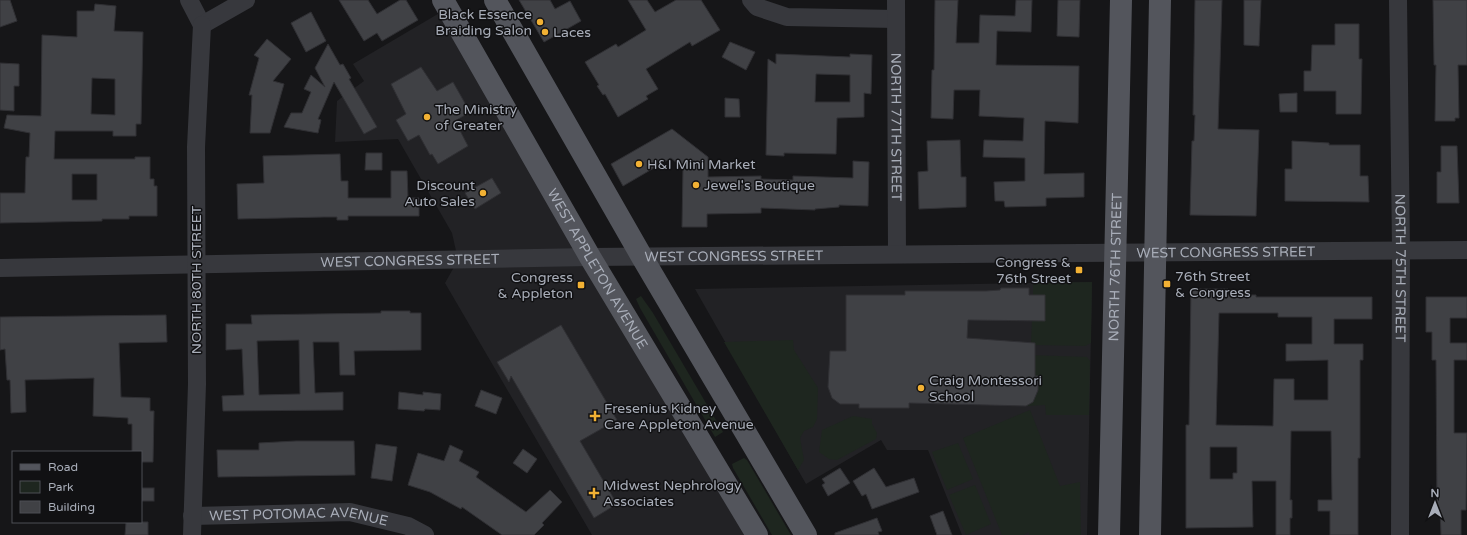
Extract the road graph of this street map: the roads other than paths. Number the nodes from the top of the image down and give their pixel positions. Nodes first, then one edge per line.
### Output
1 (189, 0) edge
2 (246, 0) edge
3 (443, 0) edge
4 (495, 0) edge
5 (751, 0) edge
6 (896, 0) edge
7 (1121, 0) edge
8 (1160, 0) edge
9 (1398, 0) edge
10 (896, 19) junction
11 (202, 25) junction
12 (1401, 250) junction
13 (1467, 250) edge
14 (1116, 253) junction
15 (1155, 253) junction
16 (897, 254) junction
17 (590, 257) junction
18 (642, 257) junction
19 (196, 265) junction
20 (0, 268) edge
21 (192, 516) junction
22 (192, 535) edge
23 (425, 535) edge
24 (757, 535) edge
25 (806, 535) edge
26 (1109, 535) edge
27 (1150, 535) edge
28 (1400, 535) edge

1 - 11 street
2 - 11 street
3 - 17 main road, WEST APPLETON AVENUE
4 - 18 main road
5 - 10 street
6 - 10 street, NORTH 77TH STREET
7 - 14 main road, NORTH 76TH STREET
8 - 15 main road
9 - 12 street, NORTH 75TH STREET
10 - 16 street, NORTH 77TH STREET
11 - 19 street, NORTH 80TH STREET
12 - 13 street, WEST CONGRESS STREET
12 - 15 street, WEST CONGRESS STREET
12 - 28 street, NORTH 75TH STREET
14 - 15 street, WEST CONGRESS STREET
14 - 16 street, WEST CONGRESS STREET
14 - 26 main road, NORTH 76TH STREET
15 - 27 main road
16 - 18 street, WEST CONGRESS STREET
17 - 18 street, WEST CONGRESS STREET
17 - 19 street, WEST CONGRESS STREET
17 - 24 main road, WEST APPLETON AVENUE
18 - 25 main road
19 - 20 street, WEST CONGRESS STREET
19 - 21 street, NORTH 80TH STREET
21 - 22 street, NORTH 80TH STREET
21 - 23 street, WEST POTOMAC AVENUE

